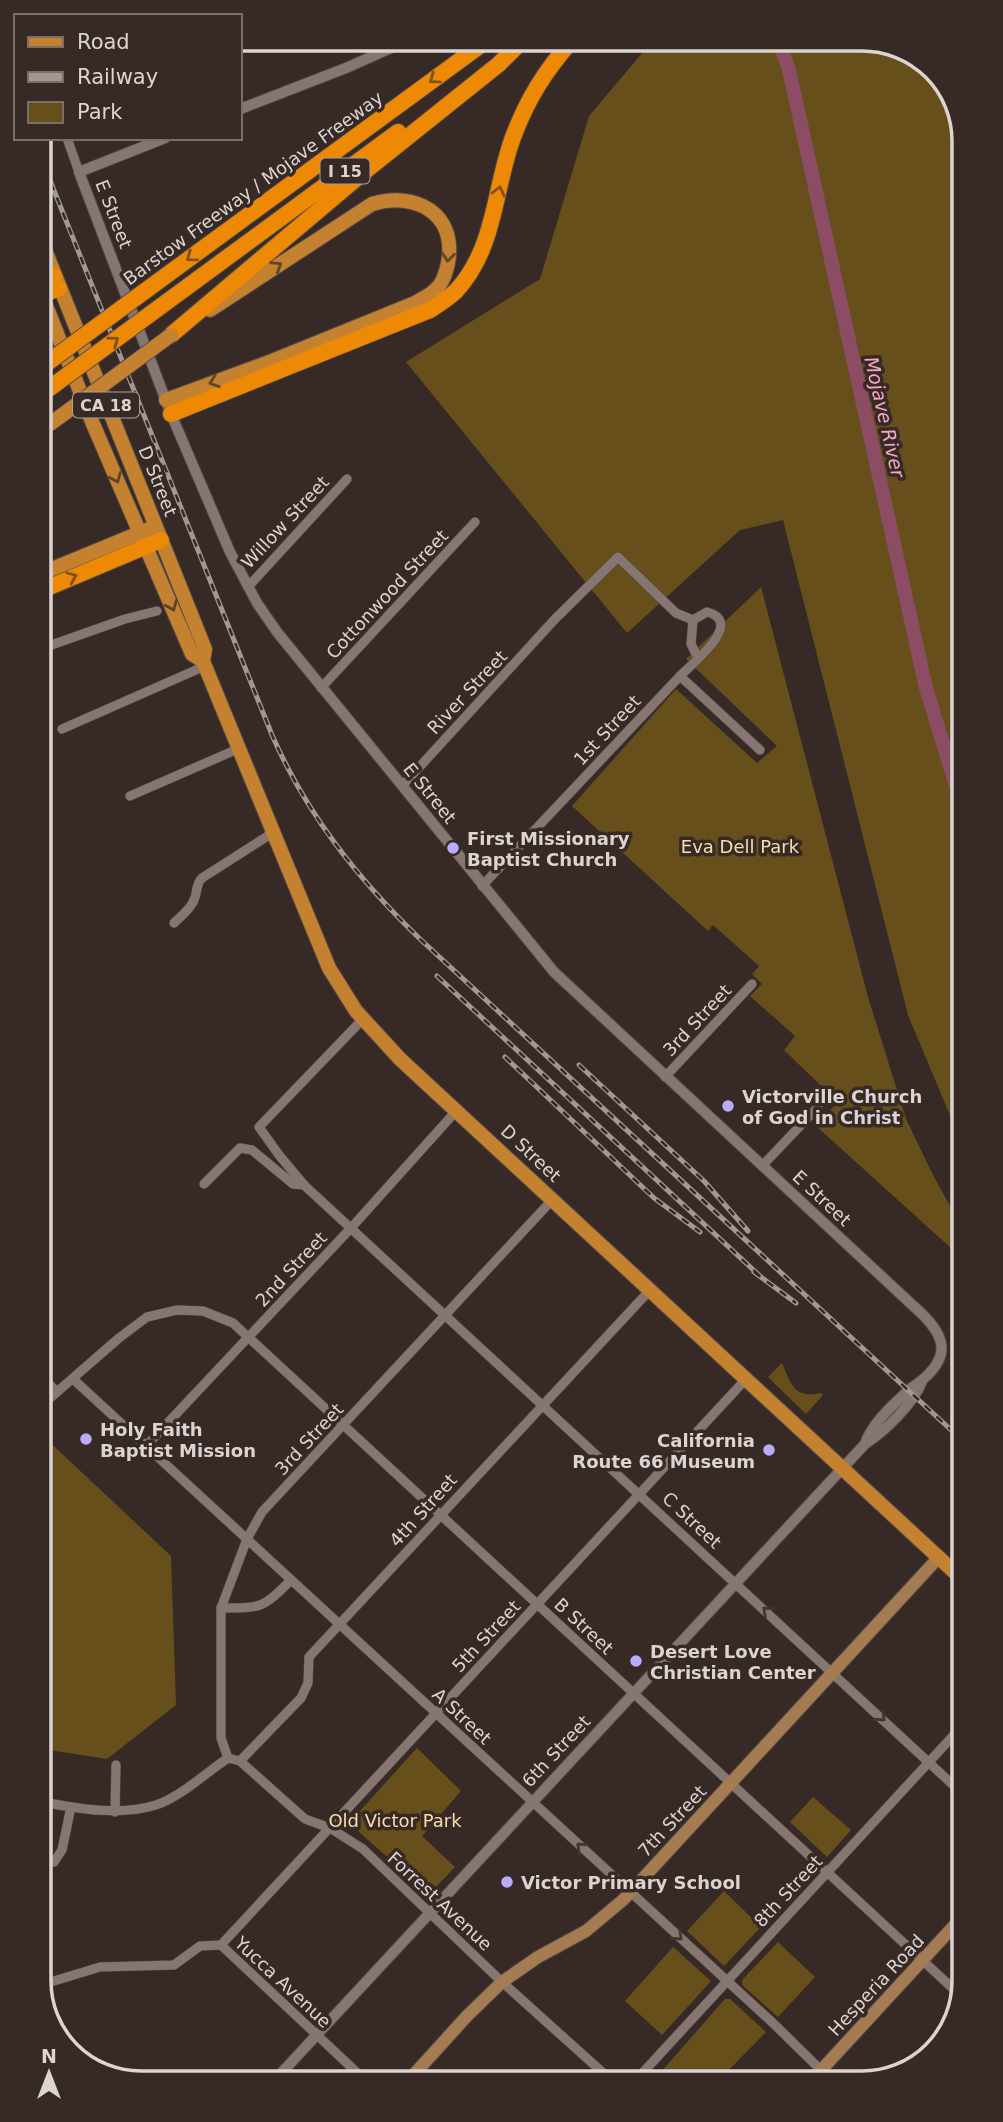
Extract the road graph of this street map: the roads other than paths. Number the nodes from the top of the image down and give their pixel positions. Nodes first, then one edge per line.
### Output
1 (384, 51) edge
2 (473, 51) edge
3 (508, 51) edge
4 (512, 51) edge
5 (563, 51) edge
6 (242, 108) edge
7 (67, 140) edge
8 (160, 140) edge
9 (79, 172) junction
10 (51, 304) edge
11 (176, 331) junction
12 (51, 360) edge
13 (51, 387) edge
14 (169, 407) junction
15 (51, 424) edge
16 (346, 479) dead end
17 (475, 522) dead end
18 (150, 537) junction
19 (51, 570) edge
20 (51, 586) edge
21 (248, 587) junction
22 (157, 611) dead end
23 (693, 620) junction
24 (51, 645) edge
25 (698, 658) junction
26 (204, 664) junction
27 (680, 676) junction
28 (321, 688) junction
29 (62, 729) dead end
30 (240, 748) junction
31 (760, 750) dead end
32 (402, 786) junction
33 (130, 796) dead end
34 (274, 832) junction
35 (482, 886) junction
36 (174, 923) dead end
37 (752, 984) dead end
38 (362, 1019) junction
39 (665, 1077) junction
40 (818, 1107) dead end
41 (457, 1110) junction
42 (762, 1166) junction
43 (204, 1184) dead end
44 (304, 1185) junction
45 (553, 1199) junction
46 (351, 1227) junction
47 (650, 1290) junction
48 (446, 1315) junction
49 (248, 1337) junction
50 (942, 1348) joint
51 (73, 1379) junction
52 (746, 1379) junction
53 (51, 1386) edge
54 (57, 1392) junction
55 (51, 1397) edge
56 (542, 1404) junction
57 (343, 1425) junction
58 (146, 1446) junction
59 (843, 1468) junction
60 (640, 1494) junction
61 (440, 1514) junction
62 (247, 1539) junction
63 (939, 1557) junction
64 (952, 1569) edge
65 (291, 1580) junction
66 (737, 1583) junction
67 (538, 1604) junction
68 (221, 1608) junction
69 (340, 1625) junction
70 (832, 1672) junction
71 (634, 1693) junction
72 (436, 1713) junction
73 (952, 1737) edge
74 (228, 1758) junction
75 (240, 1761) junction
76 (929, 1762) junction
77 (116, 1765) dead end
78 (732, 1783) junction
79 (952, 1784) edge
80 (532, 1802) junction
81 (51, 1803) edge
82 (71, 1807) junction
83 (115, 1812) junction
84 (330, 1828) junction
85 (54, 1862) dead end
86 (827, 1872) junction
87 (630, 1892) junction
88 (430, 1912) junction
89 (952, 1928) edge
90 (221, 1945) junction
91 (922, 1961) junction
92 (726, 1980) junction
93 (51, 1982) edge
94 (502, 1982) junction
95 (952, 1988) edge
96 (316, 2035) junction
97 (282, 2071) edge
98 (356, 2071) edge
99 (417, 2071) edge
100 (601, 2071) edge
101 (644, 2071) edge
102 (816, 2071) edge
103 (825, 2071) edge

1 - 6 street
2 -> 12 highway, Barstow Freeway / Mojave Freeway / I 15, bridge
13 -> 3 highway, I 15, bridge
4 - 11 highway
14 -> 5 highway
7 - 9 street, E Street
8 - 9 street
9 - 14 street, E Street
10 - 18 main road, D Street
11 -> 14 main road
11 - 15 main road, bridge
14 - 21 street, E Street
16 - 21 street, Willow Street
17 - 28 street, Cottonwood Street
18 - 19 main road
20 -> 18 highway
18 - 26 main road, D Street
21 - 28 street, E Street
22 - 24 street
23 - 25 street
23 - 25 street, 1st Street
23 - 32 street, River Street
25 - 27 street, 1st Street
26 - 29 street
26 - 30 main road, D Street
27 - 31 street
27 - 35 street, 1st Street
28 - 32 street, E Street
30 - 33 street
30 - 34 main road, D Street
32 - 35 street, E Street
34 - 36 street
34 - 38 main road, D Street
35 - 39 street, E Street
37 - 39 street, 3rd Street
38 - 41 main road, D Street
38 - 44 street
39 - 42 street, E Street
40 - 42 street
41 - 45 main road, D Street
41 - 46 street, 2nd Street
42 - 50 street, E Street
43 - 44 street
44 - 46 street, C Street
45 - 47 main road, D Street
45 - 48 street, 3rd Street
46 - 48 street, C Street
46 - 49 street, 2nd Street
47 - 52 main road, D Street
47 - 56 street, 4th Street
48 - 56 street, C Street
48 - 57 street, 3rd Street
49 - 51 street, B Street
49 - 57 street, B Street
49 - 58 street, 2nd Street
50 - 59 street, 6th Street
51 - 54 street, B Street
51 - 58 street, A Street
52 - 59 main road, D Street
52 - 60 street, 5th Street
53 - 54 street
54 - 55 street, B Street
56 - 60 street, C Street
56 - 61 street, 4th Street
57 - 61 street, B Street
57 - 62 street, 3rd Street
58 - 62 street, A Street
59 - 63 main road, D Street
59 - 66 street, 6th Street
60 - 66 street, C Street
60 - 67 street, 5th Street
61 - 67 street, B Street
61 - 69 street, 4th Street
62 - 65 street, A Street
62 - 68 street, 3rd Street
63 - 64 main road, D Street
63 - 70 main road, 7th Street
65 - 68 street
65 - 69 street, A Street
70 -> 66 street, C Street
66 - 71 street, 6th Street
67 - 71 street, B Street
67 - 72 street, 5th Street
68 - 74 street, 3rd Street
69 - 72 street, A Street
69 - 75 street, 4th Street
70 -> 76 street, C Street
70 - 78 main road, 7th Street
71 - 78 street, B Street
71 - 80 street, 6th Street
72 - 80 street, A Street
72 - 84 street, 5th Street
73 - 76 street, 8th Street
74 - 75 street, Forrest Avenue
74 - 83 street
75 - 84 street, Forrest Avenue
76 - 79 street, C Street
76 - 86 street, 8th Street
77 - 83 street
78 - 86 street, B Street
78 - 87 main road, 7th Street
87 -> 80 street, A Street
80 - 88 street, 6th Street
81 - 82 street
82 - 83 street
82 - 85 street
84 - 88 street, Forrest Avenue
84 - 90 street, 5th Street
86 - 91 street, B Street
86 - 92 street, 8th Street
87 -> 92 street, A Street
87 - 94 main road, 7th Street
88 - 94 street, Forrest Avenue
88 - 96 street, 6th Street
89 - 91 main road, Hesperia Road
90 - 93 street, Yucca Avenue
90 - 96 street, Yucca Avenue
91 - 95 street, B Street
91 - 103 main road, Hesperia Road
92 - 101 street, 8th Street
92 - 102 street, A Street
94 - 99 main road, 7th Street
94 - 100 street, Forrest Avenue
96 - 97 street, 6th Street
96 - 98 street, Yucca Avenue

